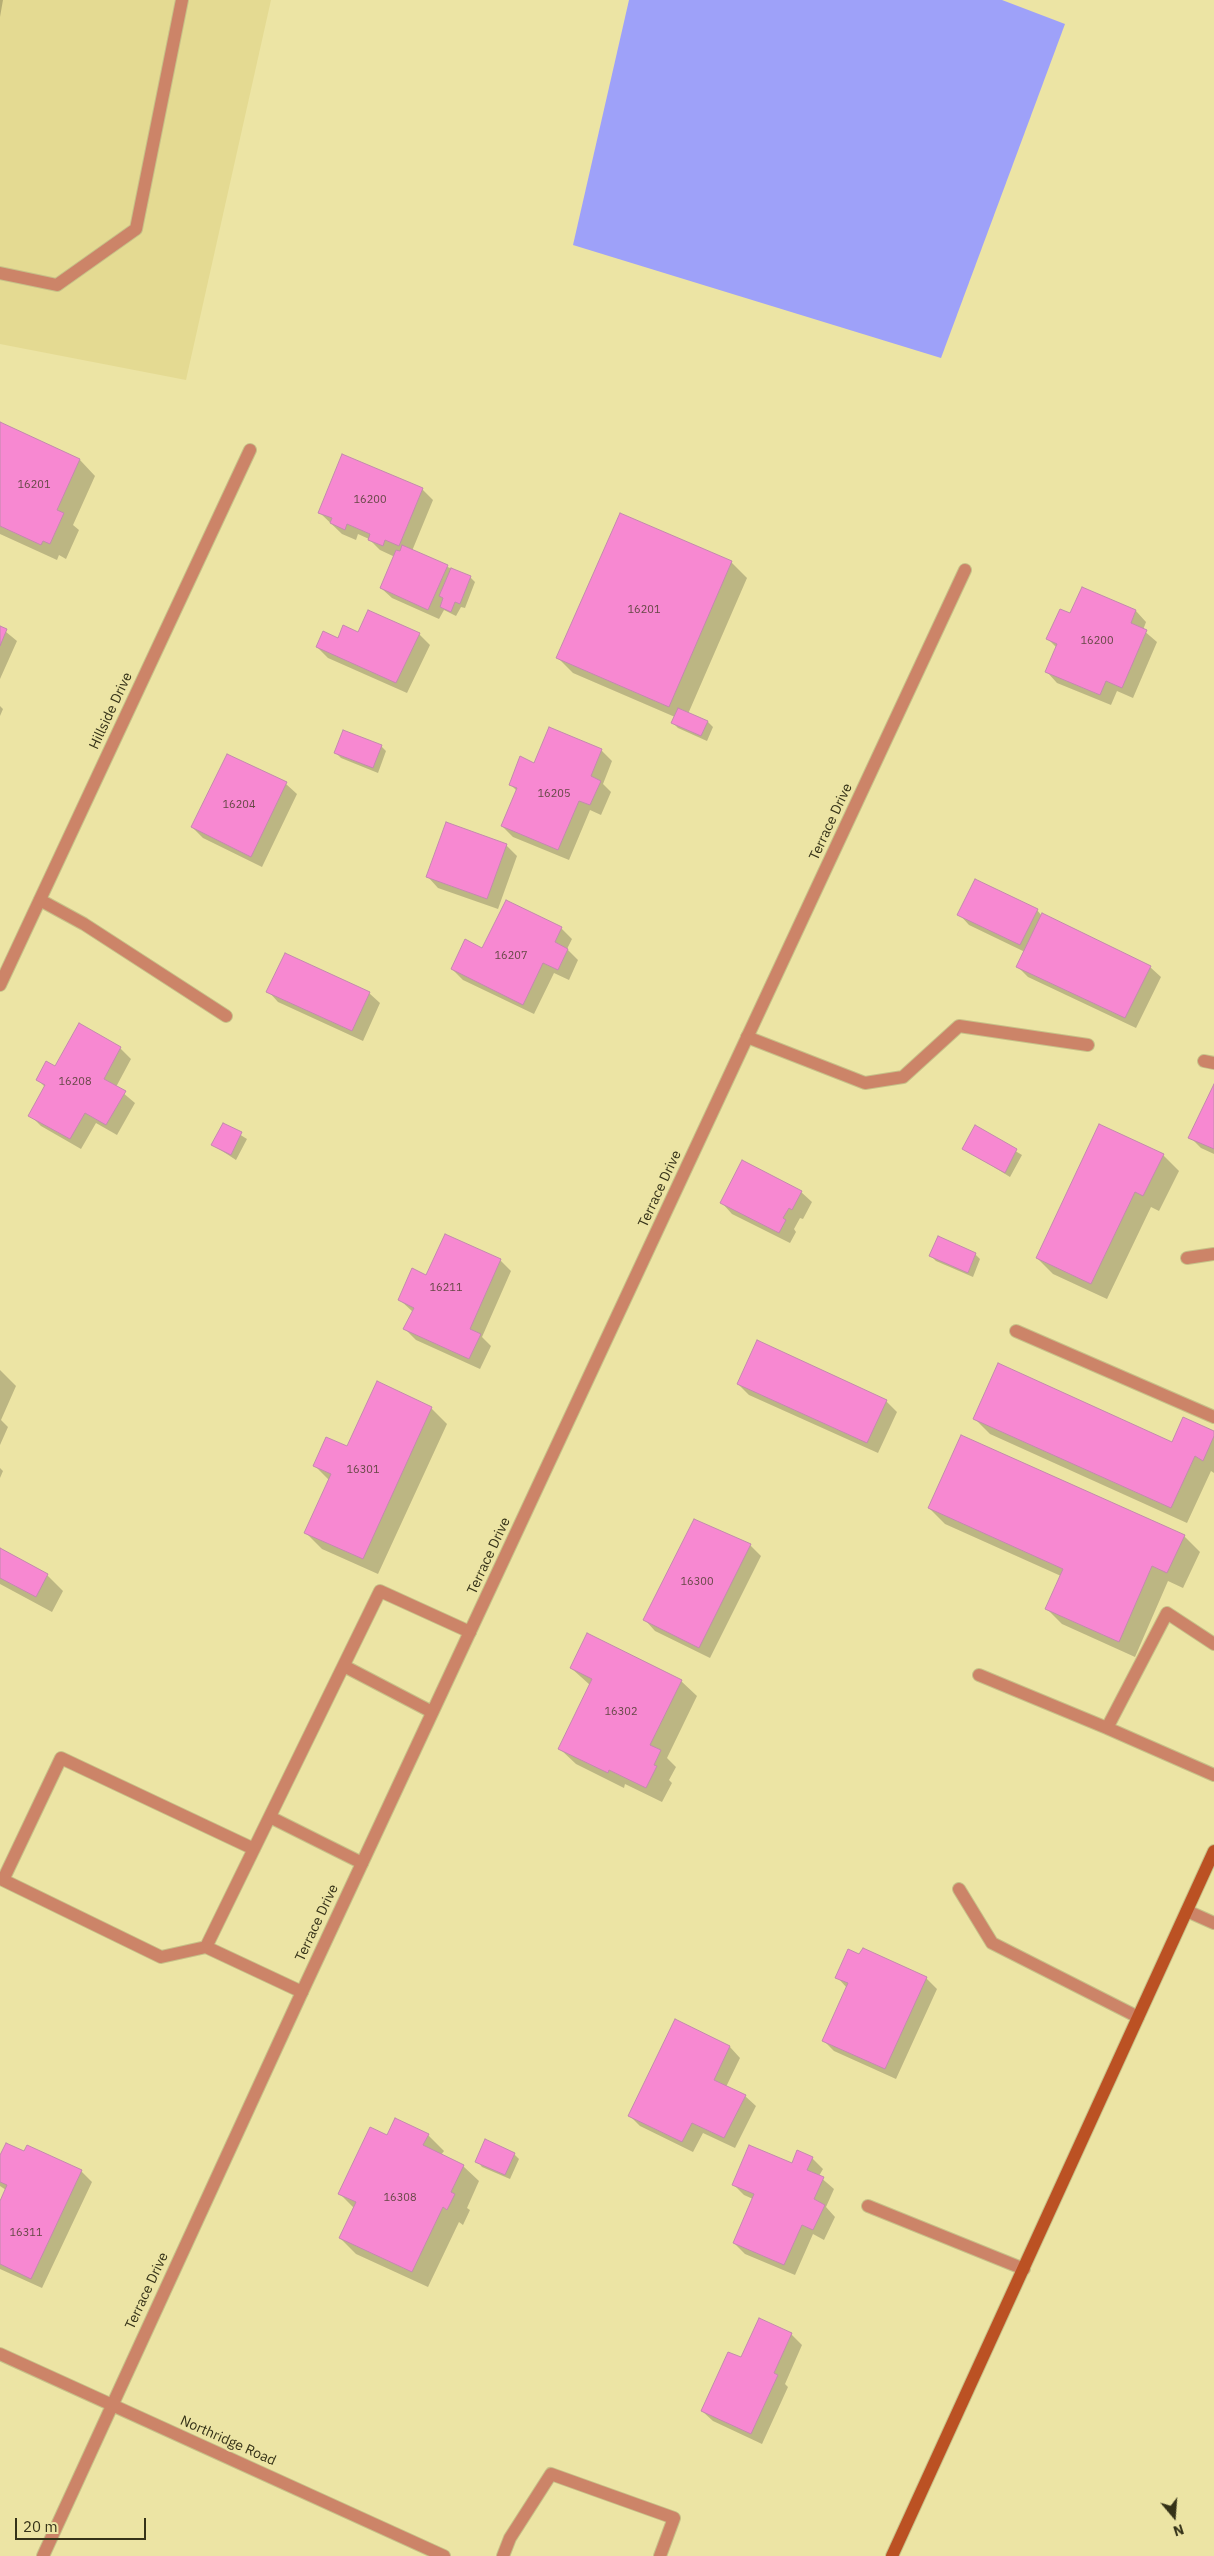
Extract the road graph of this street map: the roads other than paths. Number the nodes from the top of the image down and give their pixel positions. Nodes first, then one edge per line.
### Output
1 (182, 0) edge
2 (0, 273) edge
3 (250, 450) dead end
4 (965, 570) dead end
5 (40, 900) junction
6 (0, 985) edge
7 (226, 1016) dead end
8 (747, 1037) junction
9 (1088, 1045) dead end
10 (1214, 1254) edge
11 (1187, 1258) dead end
12 (1016, 1330) dead end
13 (1214, 1417) edge
14 (470, 1632) junction
15 (1214, 1644) edge
16 (344, 1666) junction
17 (978, 1675) dead end
18 (432, 1712) junction
19 (1107, 1728) junction
20 (1214, 1775) edge
21 (270, 1817) junction
22 (254, 1849) junction
23 (1214, 1852) edge
24 (362, 1863) junction
25 (959, 1889) dead end
26 (1187, 1911) junction
27 (1214, 1923) edge
28 (206, 1947) junction
29 (302, 1992) junction
30 (1138, 2017) junction
31 (868, 2206) dead end
32 (1024, 2268) junction
33 (0, 2354) edge
34 (111, 2405) junction
35 (43, 2556) edge
36 (444, 2556) edge
37 (502, 2556) edge
38 (660, 2556) edge
39 (892, 2556) edge

1 - 2 street
3 - 5 street, Hillside Drive
4 - 8 street, Terrace Drive
5 - 6 street, Hillside Drive
5 - 7 street
8 - 9 street
8 - 14 street, Terrace Drive
10 - 11 street
12 - 13 street
14 - 16 street
14 - 18 street, Terrace Drive
15 - 19 street
16 - 18 street
16 - 21 street
17 - 19 street
18 - 24 street, Terrace Drive
19 - 20 street
21 - 22 street
21 - 24 street
22 - 28 street
22 - 28 street
23 - 26 main road
24 - 29 street, Terrace Drive
25 - 30 street
26 - 27 street
26 - 30 main road
28 - 29 street
29 - 34 street, Terrace Drive
30 - 32 main road
31 - 32 street
32 - 39 main road
33 - 34 street, Northridge Road
34 - 35 street, Terrace Drive
34 - 36 street, Northridge Road
37 - 38 street

